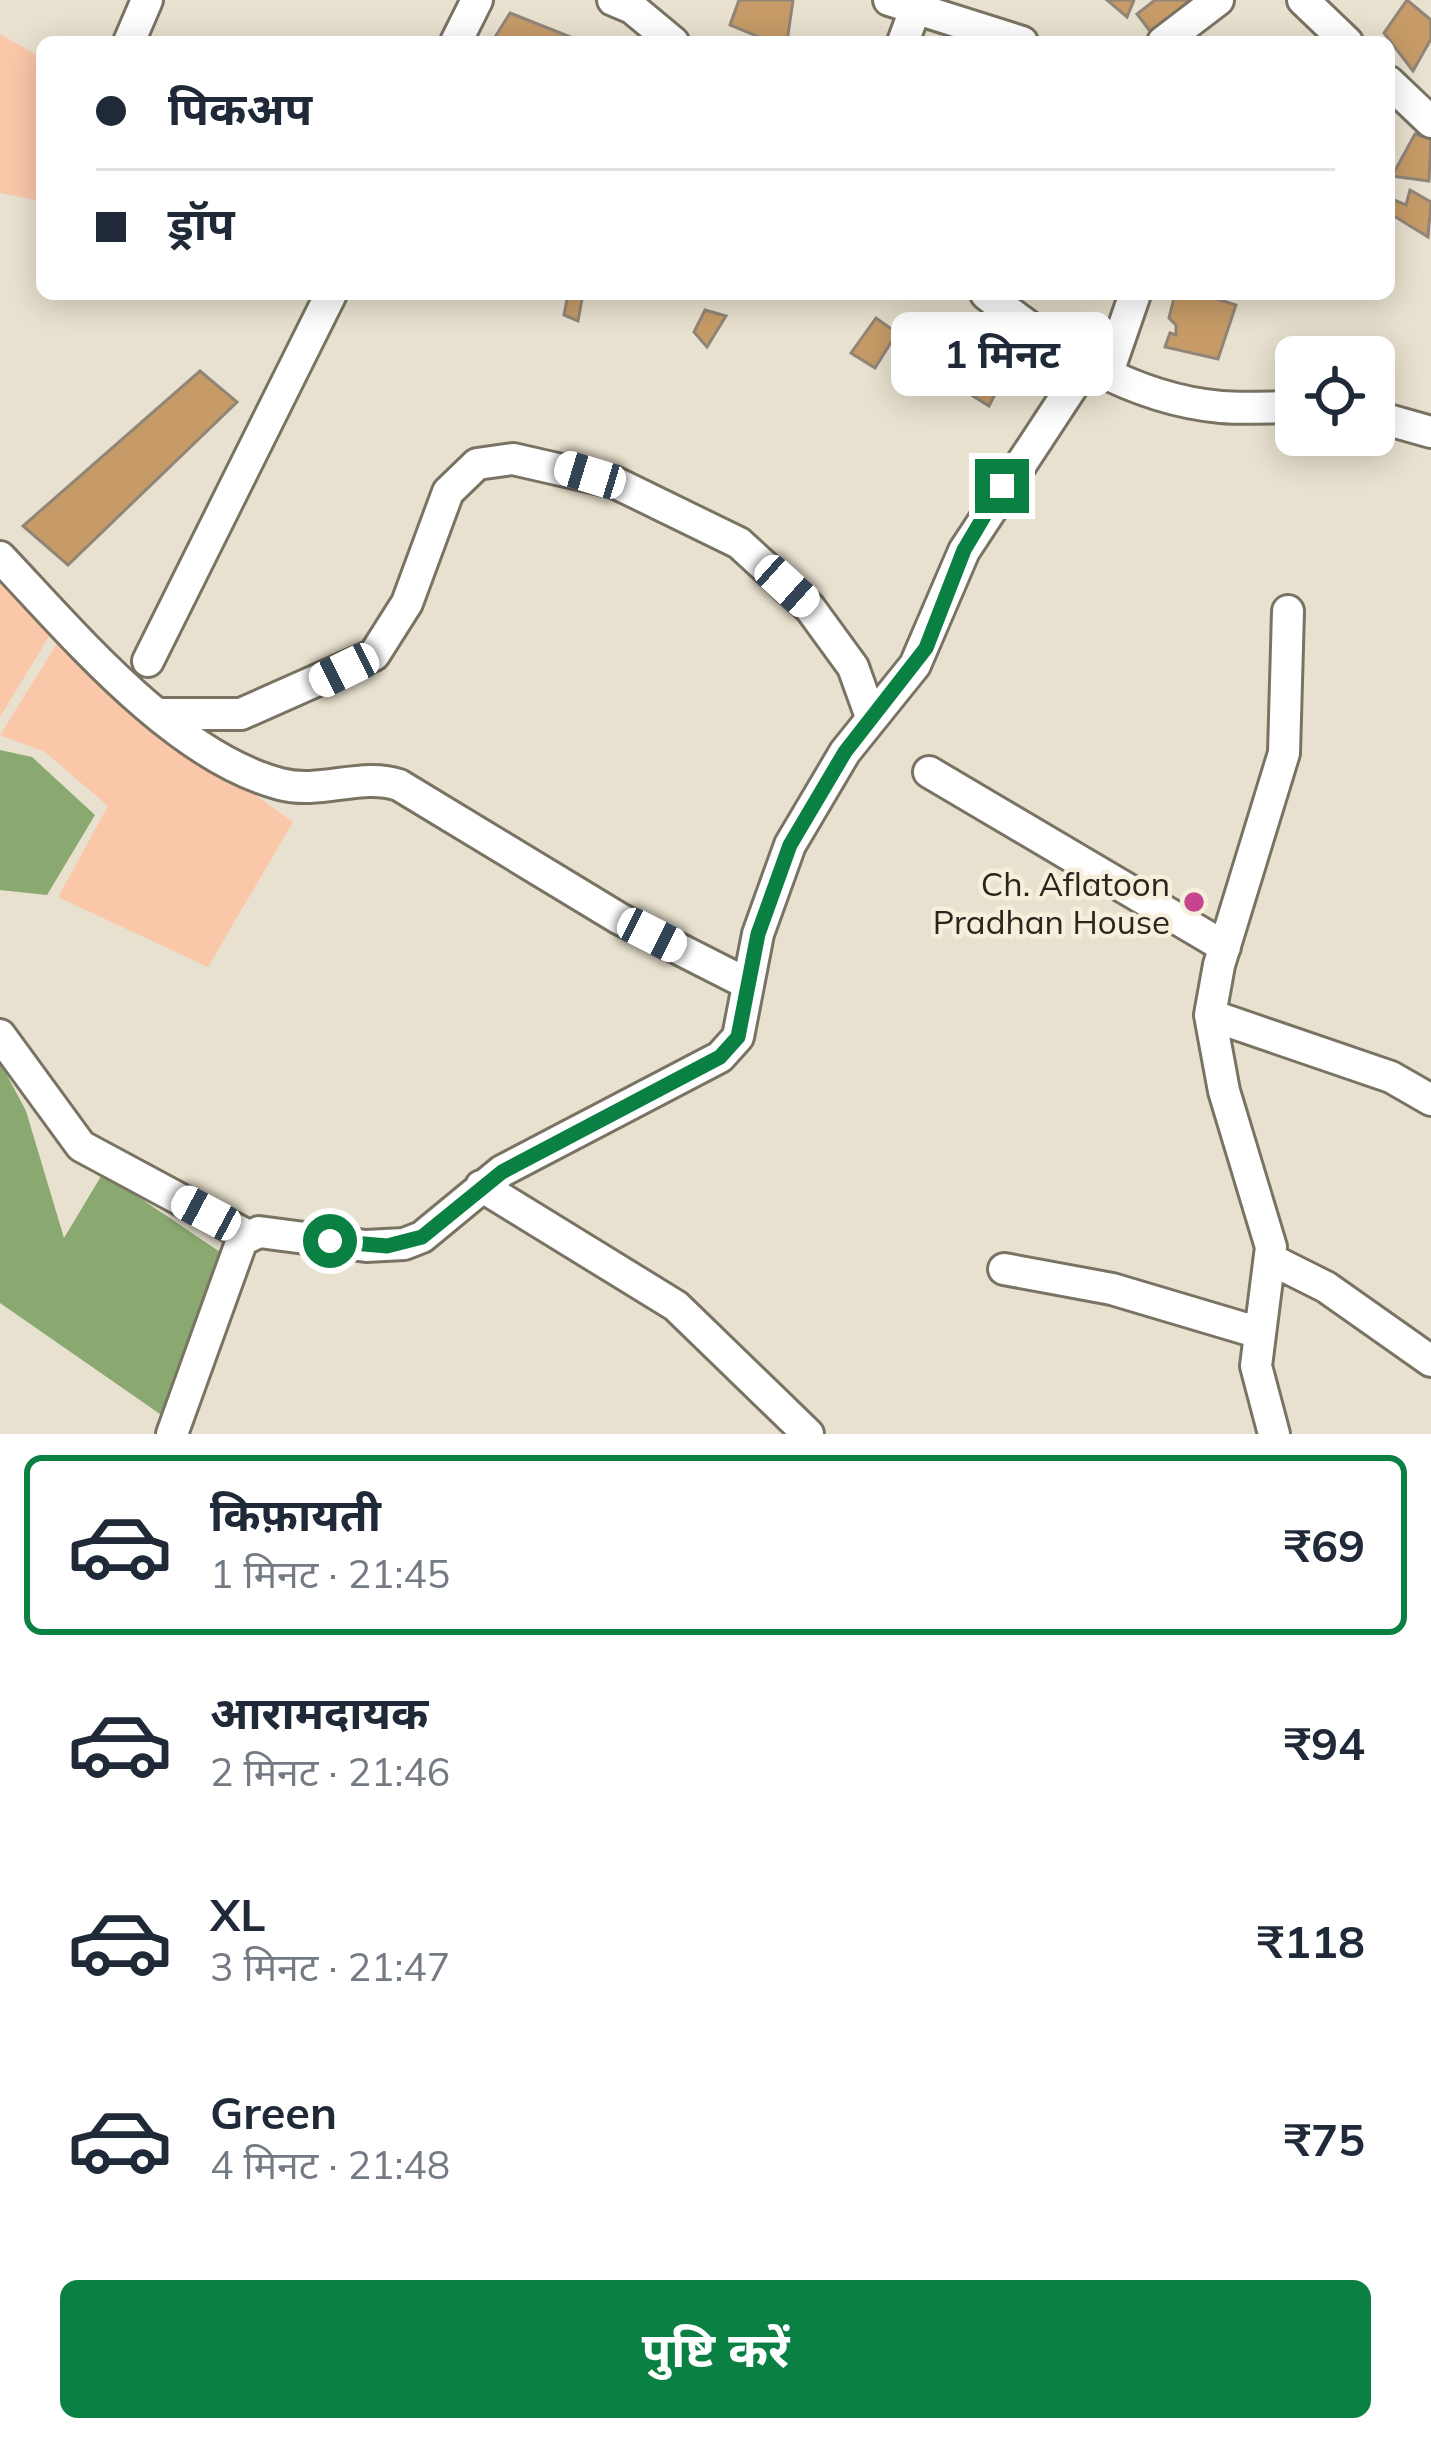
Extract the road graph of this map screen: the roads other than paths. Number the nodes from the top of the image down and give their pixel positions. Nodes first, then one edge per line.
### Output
1 (147, 0) edge
2 (477, 0) edge
3 (1218, 0) edge
4 (1303, 0) edge
5 (627, 3) edge
6 (903, 4) edge
7 (132, 36) edge
8 (459, 36) edge
9 (666, 36) edge
10 (903, 36) edge
11 (1003, 36) edge
12 (1171, 36) edge
13 (1341, 36) edge
14 (1395, 88) edge
15 (1431, 122) edge
16 (328, 300) edge
17 (995, 300) edge
18 (1133, 300) edge
19 (1096, 371) junction
20 (1275, 407) edge
21 (1395, 422) edge
22 (1431, 432) edge
23 (0, 557) edge
24 (1288, 611) dead end
25 (148, 661) dead end
26 (159, 714) junction
27 (871, 717) junction
28 (929, 772) dead end
29 (1225, 947) junction
30 (746, 983) junction
31 (1210, 1015) junction
32 (0, 1035) edge
33 (1431, 1100) edge
34 (482, 1186) junction
35 (248, 1236) junction
36 (1272, 1260) junction
37 (1004, 1269) dead end
38 (1260, 1333) junction
39 (1431, 1361) edge
40 (172, 1434) edge
41 (808, 1434) edge
42 (1274, 1434) edge

1 - 7 street
2 - 8 street
3 - 12 street
4 - 13 street
5 - 9 street
6 - 10 street
6 - 11 street
14 - 15 street
16 - 25 street
17 - 19 street
18 - 19 street
19 - 20 street
19 - 27 street
21 - 22 street
23 - 26 street
24 - 29 street
26 - 27 street
26 - 30 street
27 - 30 street
28 - 29 street
29 - 31 street
30 - 34 street
31 - 33 street
31 - 36 street
32 - 35 street
34 - 35 street
34 - 41 street
35 - 40 street
36 - 38 street
36 - 39 street
37 - 38 street
38 - 42 street

